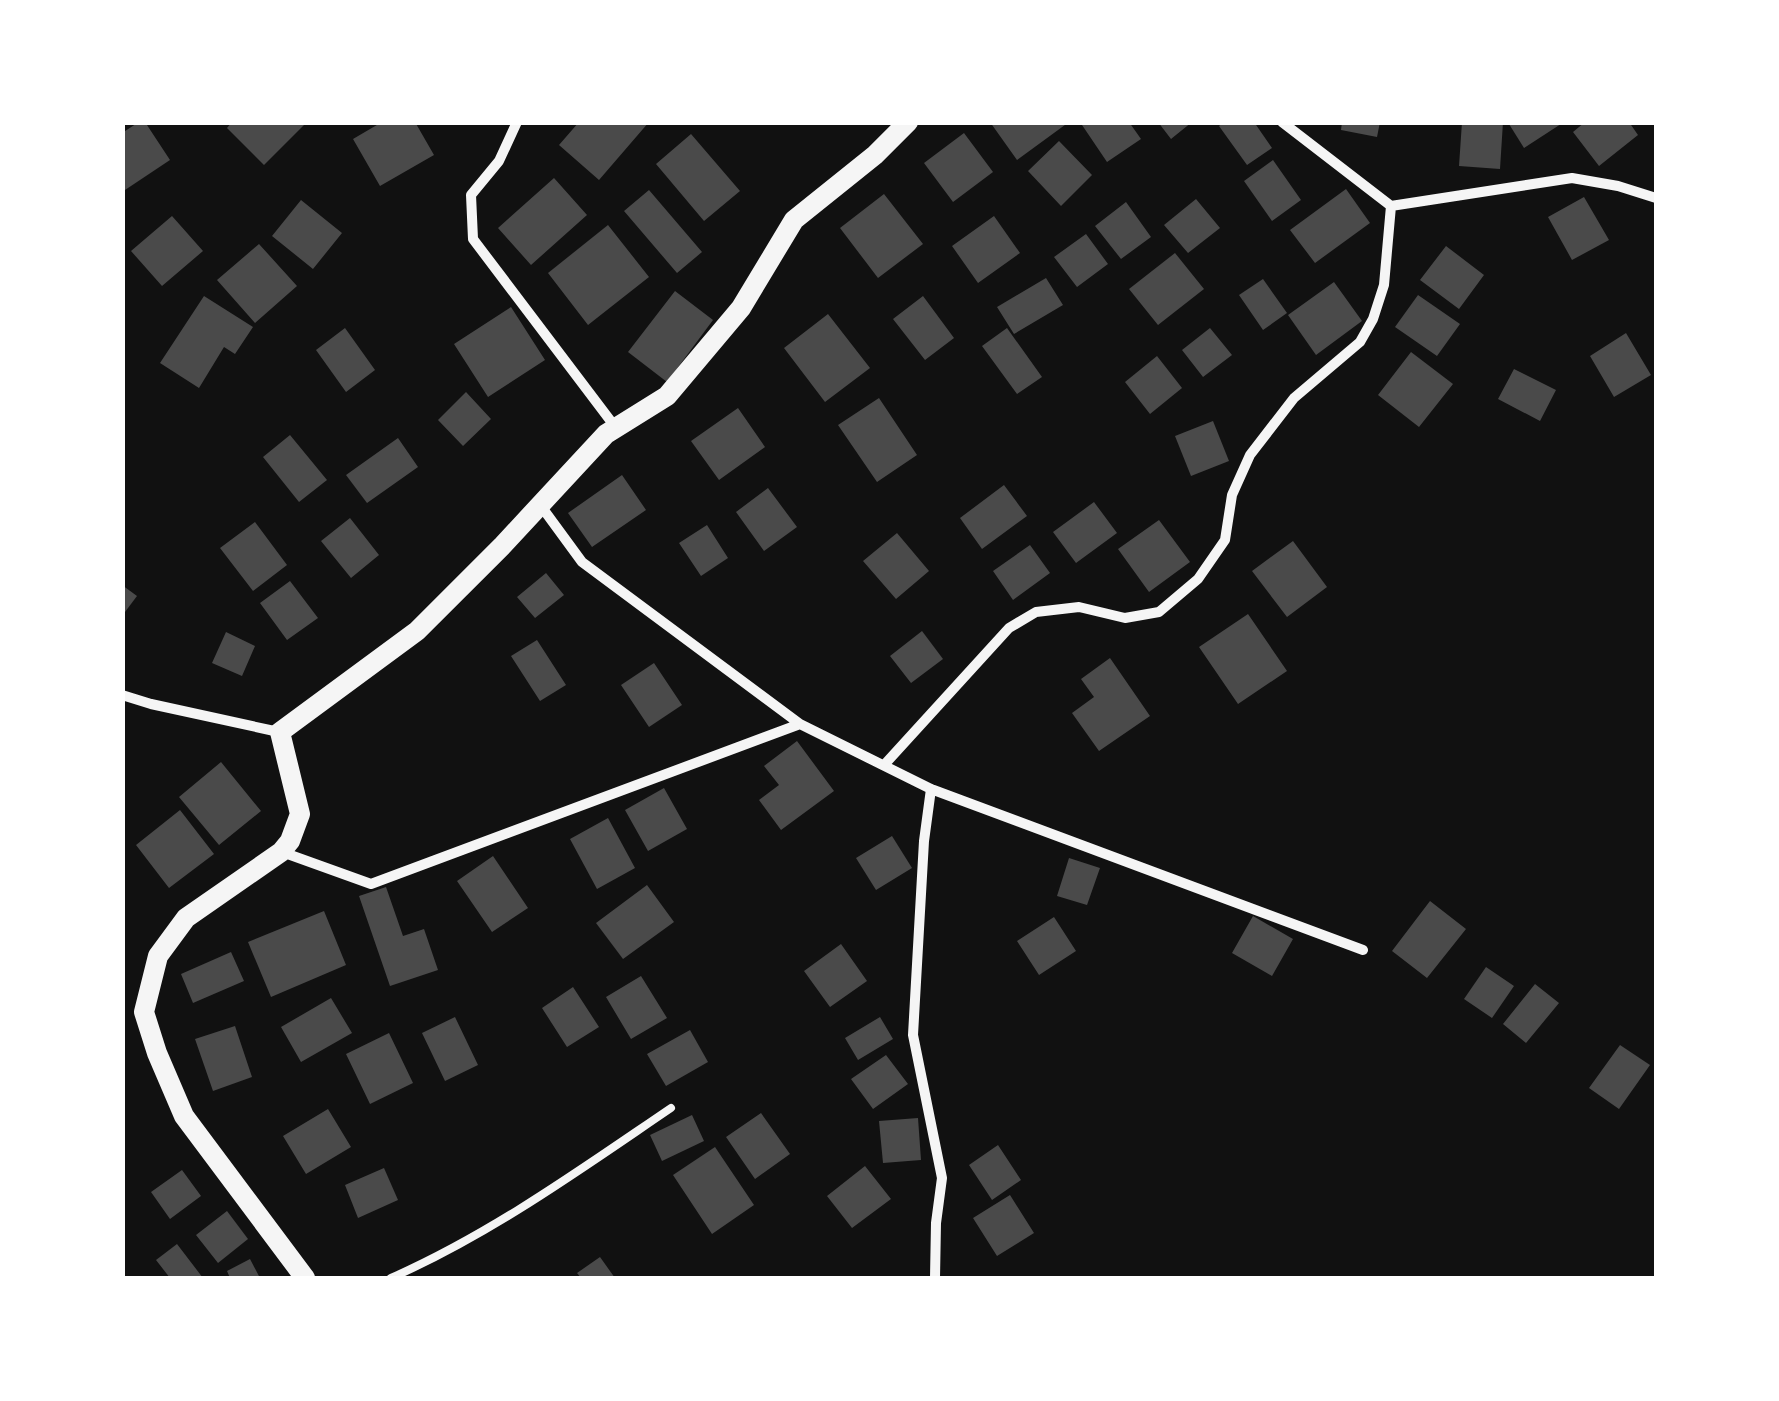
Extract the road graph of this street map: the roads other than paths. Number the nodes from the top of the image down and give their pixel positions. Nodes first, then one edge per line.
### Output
1 (517, 122) edge
2 (908, 122) edge
3 (1282, 122) edge
4 (1656, 198) edge
5 (1391, 206) junction
6 (616, 428) junction
7 (540, 505) junction
8 (122, 695) edge
9 (800, 724) junction
10 (280, 732) junction
11 (884, 765) junction
12 (931, 789) junction
13 (281, 852) junction
14 (1364, 950) dead end
15 (671, 1108) dead end
16 (305, 1278) edge
17 (391, 1278) edge
18 (935, 1278) edge

1 - 6 street
2 - 6 main road
3 - 5 street
4 - 5 street
5 - 11 street
6 - 7 main road
7 - 9 street
7 - 10 main road
8 - 10 street
9 - 11 street
9 - 13 street
10 - 13 main road
11 - 12 street
12 - 14 street
12 - 18 street
13 - 16 main road
15 - 17 lane

